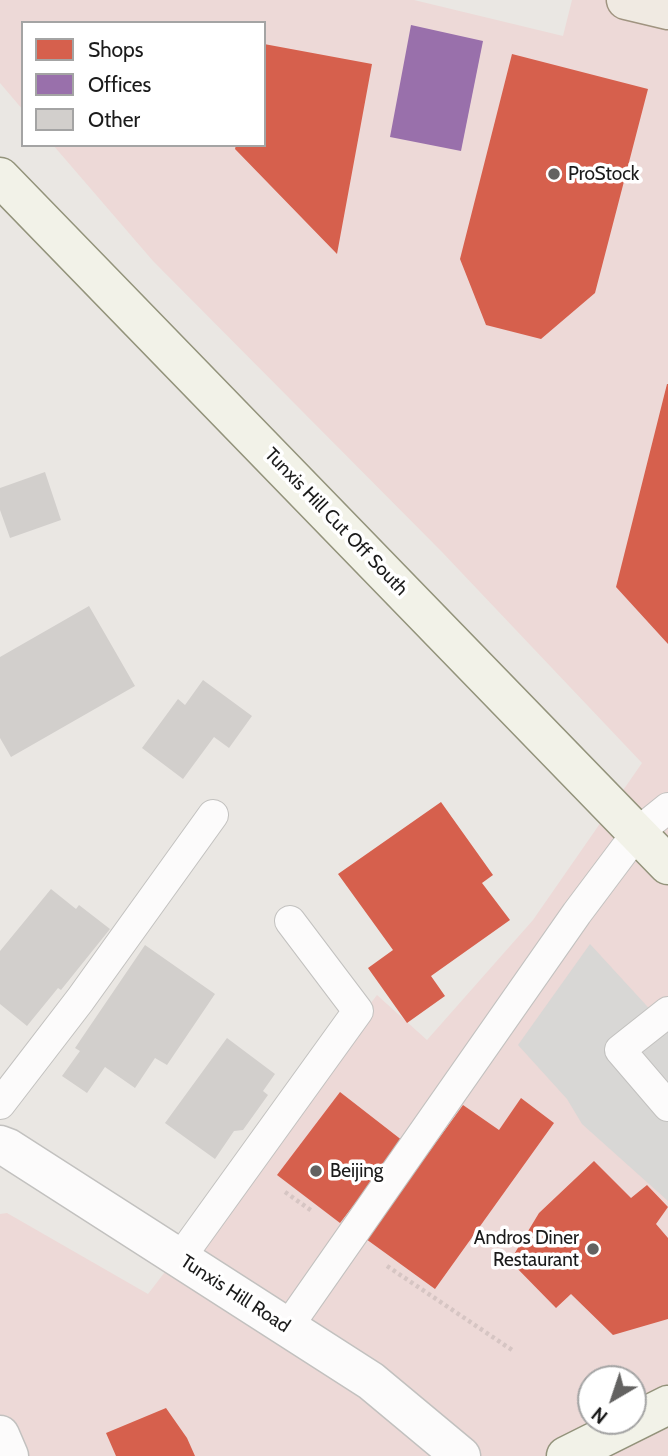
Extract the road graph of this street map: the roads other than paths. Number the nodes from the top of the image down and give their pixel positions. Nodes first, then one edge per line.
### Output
1 (626, 0) edge
2 (668, 10) edge
3 (2, 177) edge
4 (668, 808) edge
5 (213, 816) dead end
6 (637, 833) junction
7 (668, 865) edge
8 (290, 921) dead end
9 (668, 1012) edge
10 (0, 1104) edge
11 (668, 1106) edge
12 (0, 1145) edge
13 (180, 1258) junction
14 (288, 1328) junction
15 (668, 1405) edge
16 (0, 1435) edge
17 (9, 1456) edge
18 (461, 1456) edge
19 (566, 1456) edge

1 - 2 main road
3 - 6 main road, Tunxis Hill Cut Off South
4 - 6 lane
5 - 10 lane
6 - 7 main road, Tunxis Hill Cut Off South
6 - 14 lane
8 - 13 lane
9 - 11 lane
12 - 13 street, Tunxis Hill Road
13 - 14 street, Tunxis Hill Road
14 - 18 street, Tunxis Hill Road
15 - 19 main road
16 - 17 street

